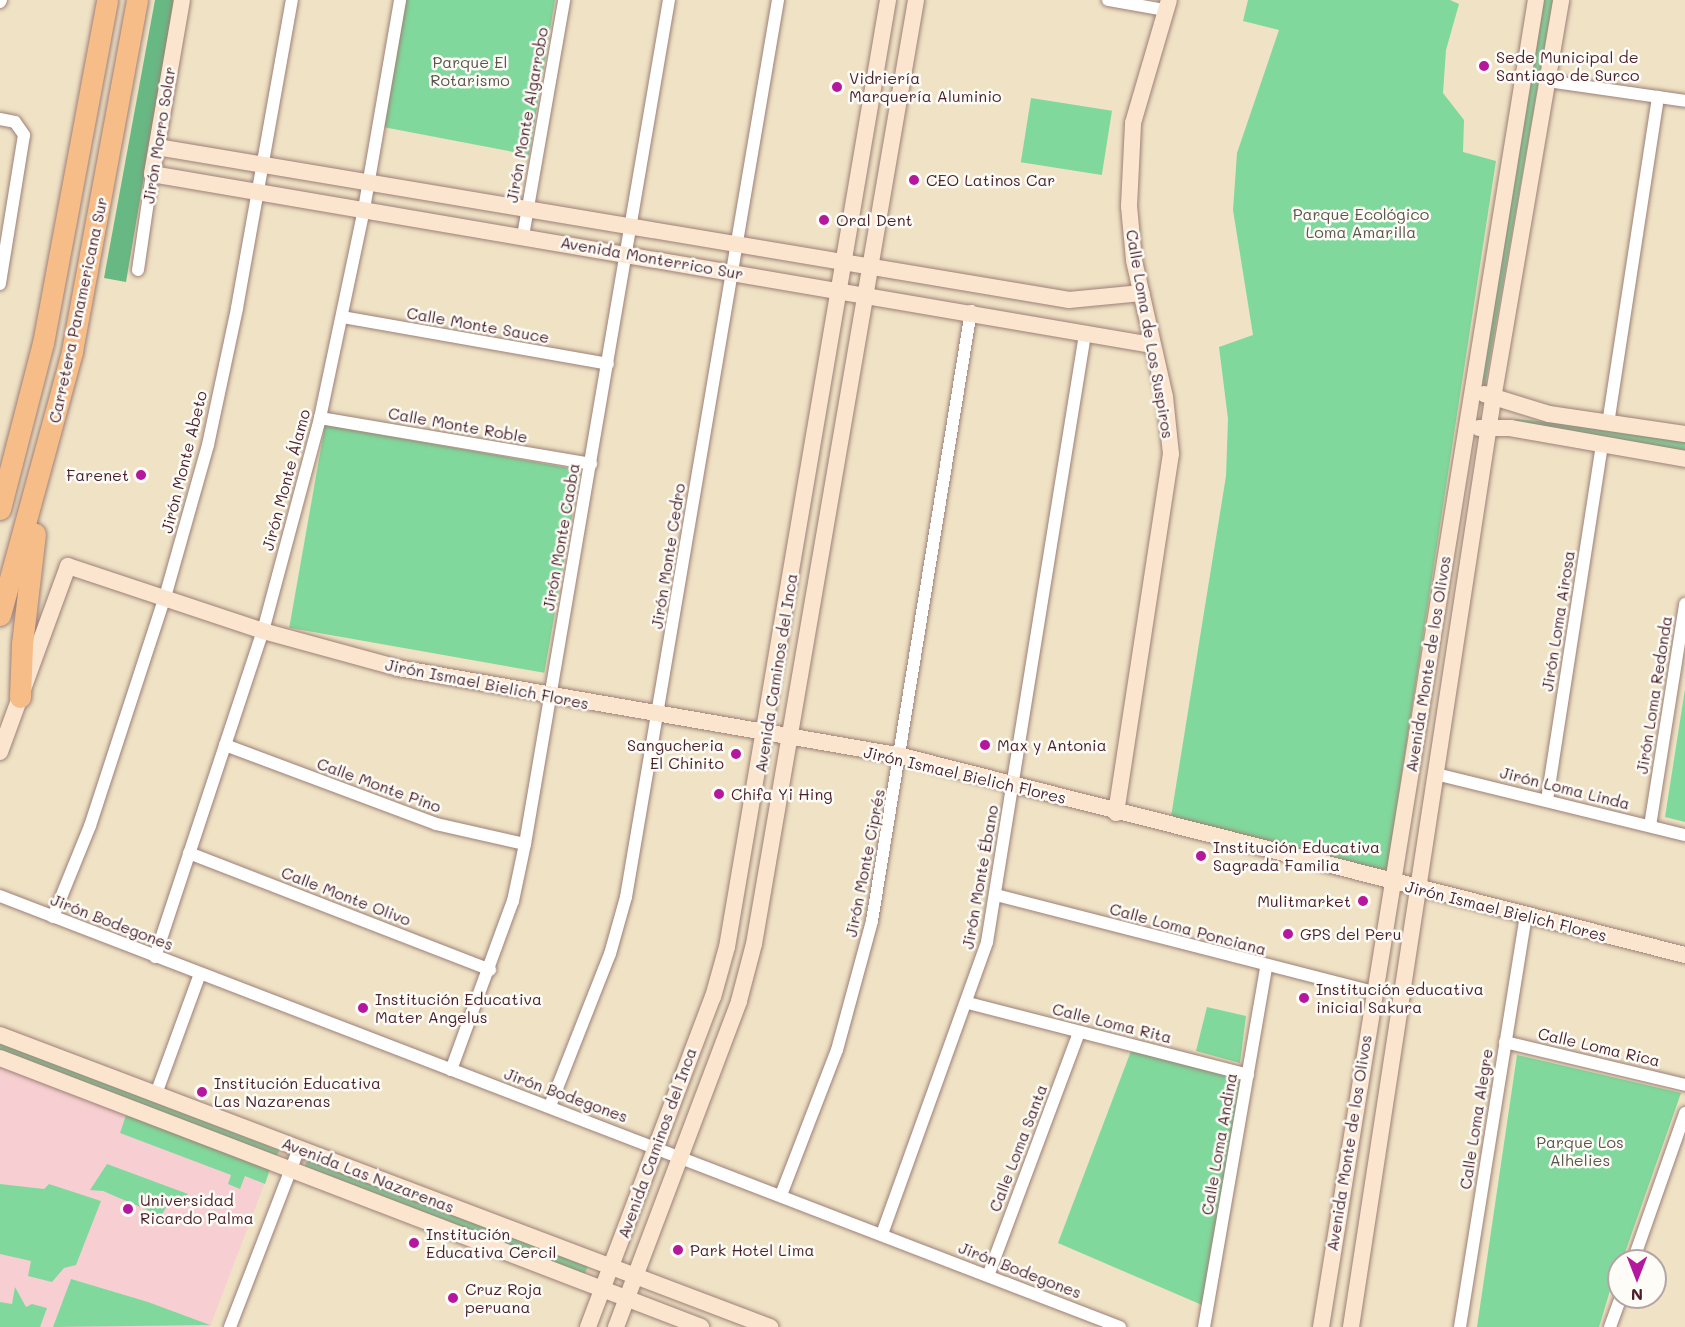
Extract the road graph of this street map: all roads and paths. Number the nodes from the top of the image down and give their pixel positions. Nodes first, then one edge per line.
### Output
1 (106, 0) edge
2 (137, 0) edge
3 (182, 0) edge
4 (292, 0) edge
5 (400, 0) edge
6 (564, 0) edge
7 (669, 0) edge
8 (778, 0) edge
9 (888, 0) edge
10 (916, 0) edge
11 (1108, 0) edge
12 (1536, 0) edge
13 (1561, 0) edge
14 (1167, 5) edge
15 (1548, 81) junction
16 (1659, 97) junction
17 (1685, 101) edge
18 (0, 118) edge
19 (157, 147) junction
20 (264, 165) junction
21 (152, 174) junction
22 (368, 183) junction
23 (259, 192) junction
24 (364, 209) junction
25 (527, 209) junction
26 (631, 227) junction
27 (523, 236) junction
28 (735, 244) junction
29 (626, 254) junction
30 (845, 262) junction
31 (871, 267) junction
32 (138, 270) dead end
33 (731, 272) junction
34 (0, 284) edge
35 (840, 290) junction
36 (1142, 293) junction
37 (866, 294) junction
38 (971, 311) junction
39 (342, 317) junction
40 (1085, 334) junction
41 (1152, 345) junction
42 (608, 364) junction
43 (1472, 389) junction
44 (1493, 399) junction
45 (320, 418) junction
46 (1608, 424) junction
47 (1490, 427) junction
48 (1466, 429) junction
49 (1685, 434) edge
50 (1602, 446) junction
51 (1685, 459) edge
52 (591, 464) junction
53 (41, 474) junction
54 (0, 509) edge
55 (165, 597) junction
56 (1685, 604) edge
57 (0, 615) edge
58 (263, 631) junction
59 (20, 697) junction
60 (549, 697) junction
61 (658, 716) junction
62 (766, 734) junction
63 (792, 738) junction
64 (225, 745) junction
65 (0, 752) edge
66 (902, 756) junction
67 (1436, 774) junction
68 (1014, 784) junction
69 (1547, 800) junction
70 (1116, 813) junction
71 (1650, 826) junction
72 (1685, 835) edge
73 (525, 844) junction
74 (189, 853) junction
75 (1392, 884) junction
76 (1418, 889) junction
77 (996, 895) junction
78 (0, 896) edge
79 (1526, 916) junction
80 (53, 917) junction
81 (1685, 955) edge
82 (155, 957) junction
83 (1266, 967) junction
84 (490, 970) junction
85 (200, 974) junction
86 (1373, 992) junction
87 (968, 1003) junction
88 (1079, 1032) junction
89 (0, 1035) edge
90 (1505, 1042) junction
91 (0, 1058) edge
92 (451, 1070) junction
93 (1248, 1075) junction
94 (1685, 1085) edge
95 (156, 1094) junction
96 (550, 1106) junction
97 (1685, 1113) edge
98 (654, 1146) junction
99 (299, 1148) junction
100 (681, 1156) junction
101 (291, 1170) junction
102 (782, 1195) junction
103 (882, 1234) junction
104 (1638, 1249) edge
105 (611, 1267) junction
106 (635, 1276) junction
107 (988, 1276) junction
108 (603, 1289) junction
109 (626, 1299) junction
110 (1617, 1309) edge
111 (230, 1327) edge
112 (588, 1327) edge
113 (616, 1327) edge
114 (701, 1327) edge
115 (770, 1327) edge
116 (1120, 1327) edge
117 (1204, 1327) edge
118 (1321, 1327) edge
119 (1351, 1327) edge
120 (1460, 1327) edge
121 (1612, 1327) edge

1 - 54 highway, Carretera Panamericana Sur
2 - 53 highway, Carretera Panamericana Sur
3 - 19 street, Jirón Morro Solar
4 - 20 street, Jirón Monte Abeto
5 - 22 street, Jirón Monte Álamo
6 - 25 street, Jirón Monte Algarrobo
7 - 26 street, Jirón Monte Caoba
8 - 28 street, Jirón Monte Cedro
9 - 30 street, Avenida Caminos del Inca
10 - 31 street, Avenida Caminos del Inca
11 - 14 street
12 - 43 street, Avenida Monte de los Olivos
13 - 15 street, Avenida Monte de los Olivos
14 - 36 street, Calle Loma de Los Suspiros
15 - 16 street
15 - 44 street, Avenida Monte de los Olivos
16 - 17 street
16 - 46 street
18 - 34 street
19 - 20 street, Avenida Monterrico Sur
19 - 21 street, Jirón Morro Solar
20 - 22 street, Avenida Monterrico Sur
20 - 23 street, Jirón Monte Abeto
21 - 23 street, Avenida Monterrico Sur
21 - 32 street, Jirón Morro Solar
22 - 24 street, Jirón Monte Álamo
22 - 25 street, Avenida Monterrico Sur
23 - 24 street, Avenida Monterrico Sur
23 - 55 street, Jirón Monte Abeto
24 - 27 street, Avenida Monterrico Sur
24 - 39 street, Jirón Monte Álamo
25 - 26 street, Avenida Monterrico Sur
25 - 27 street, Jirón Monte Algarrobo
26 - 28 street, Avenida Monterrico Sur
26 - 29 street, Jirón Monte Caoba
27 - 29 street, Avenida Monterrico Sur
28 - 30 street, Avenida Monterrico Sur
28 - 33 street, Jirón Monte Cedro
29 - 33 street, Avenida Monterrico Sur
29 - 42 street, Jirón Monte Caoba
30 - 31 street, Avenida Monterrico Sur
30 - 35 street, Avenida Caminos del Inca
31 - 36 street, Avenida Monterrico Sur
31 - 37 street, Avenida Caminos del Inca
33 - 35 street, Avenida Monterrico Sur
33 - 61 street, Jirón Monte Cedro
35 - 37 street, Avenida Monterrico Sur
35 - 62 street, Avenida Caminos del Inca
36 - 41 street, Calle Loma de Los Suspiros
37 - 38 street, Avenida Monterrico Sur
37 - 63 street, Avenida Caminos del Inca
38 - 40 street, Avenida Monterrico Sur
38 - 66 street, Jirón Monte Ciprés
39 - 42 street, Calle Monte Sauce
39 - 45 street, Jirón Monte Álamo
40 - 41 street, Avenida Monterrico Sur
40 - 68 street, Jirón Monte Ébano
41 - 70 street, Calle Loma de Los Suspiros
42 - 52 street, Jirón Monte Caoba
43 - 44 street
43 - 48 street, Avenida Monte de los Olivos
44 - 46 street
44 - 47 street, Avenida Monte de los Olivos
45 - 52 street, Calle Monte Roble
45 - 58 street, Jirón Monte Álamo
46 - 49 street
47 - 48 street
47 - 50 street
47 - 67 street, Avenida Monte de los Olivos
48 - 75 street, Avenida Monte de los Olivos
50 - 51 street
50 - 69 street, Jirón Loma Airosa
52 - 60 street, Jirón Monte Caoba
53 - 57 highway, Carretera Panamericana Sur
53 - 59 highway
55 - 58 street, Jirón Ismael Bielich Flores
55 - 59 street, Jirón Ismael Bielich Flores
55 - 80 street, Jirón Monte Abeto
56 - 71 street, Jirón Loma Redonda
58 - 60 street, Jirón Ismael Bielich Flores
58 - 64 street, Jirón Monte Álamo
59 - 65 street
60 - 61 street, Jirón Ismael Bielich Flores
60 - 73 street, Jirón Monte Caoba
61 - 62 street, Jirón Ismael Bielich Flores
61 - 96 street, Jirón Monte Cedro
62 - 63 street, Jirón Ismael Bielich Flores
62 - 98 street, Avenida Caminos del Inca
63 - 66 street, Jirón Ismael Bielich Flores
63 - 100 street, Avenida Caminos del Inca
64 - 73 street, Calle Monte Pino
64 - 74 street, Jirón Monte Álamo
66 - 68 street, Jirón Ismael Bielich Flores
66 - 102 street, Jirón Monte Ciprés
67 - 69 street, Jirón Loma Linda
67 - 76 street, Avenida Monte de los Olivos
68 - 70 street, Jirón Ismael Bielich Flores
68 - 77 street, Jirón Monte Ébano
69 - 71 street, Jirón Loma Linda
70 - 75 street, Jirón Ismael Bielich Flores
71 - 72 street, Jirón Loma Linda
73 - 84 street, Jirón Monte Caoba
74 - 82 street, Jirón Monte Álamo
74 - 84 street, Calle Monte Olivo
75 - 76 street, Jirón Ismael Bielich Flores
75 - 86 street, Avenida Monte de los Olivos
76 - 79 street, Jirón Ismael Bielich Flores
76 - 119 street, Avenida Monte de los Olivos
77 - 83 street, Calle Loma Ponciana
77 - 87 street, Jirón Monte Ébano
78 - 80 street, Jirón Bodegones
79 - 81 street, Jirón Ismael Bielich Flores
79 - 90 street, Calle Loma Alegre
80 - 82 street, Jirón Bodegones
82 - 85 street, Jirón Bodegones
83 - 86 street, Calle Loma Ponciana
83 - 93 street, Calle Loma Andina
84 - 92 street, Jirón Monte Caoba
85 - 92 street, Jirón Bodegones
85 - 95 street
86 - 118 street, Avenida Monte de los Olivos
87 - 88 street, Calle Loma Rita
87 - 103 street, Jirón Monte Ébano
88 - 93 street, Calle Loma Rita
88 - 107 street, Calle Loma Santa
89 - 95 street, Avenida Las Nazarenas
90 - 94 street, Calle Loma Rica
90 - 120 street, Calle Loma Alegre
91 - 101 street, Avenida Las Nazarenas
92 - 96 street, Jirón Bodegones
93 - 117 street, Calle Loma Andina
95 - 99 street, Avenida Las Nazarenas
96 - 98 street, Jirón Bodegones
97 - 104 street
98 - 100 street, Jirón Bodegones
98 - 105 street, Avenida Caminos del Inca
99 - 101 street
99 - 105 street, Avenida Las Nazarenas
100 - 102 street, Jirón Bodegones
100 - 106 street, Avenida Caminos del Inca
101 - 108 street, Avenida Las Nazarenas
101 - 111 street
102 - 103 street, Jirón Bodegones
103 - 107 street, Jirón Bodegones
105 - 106 street, Avenida Las Nazarenas
105 - 108 street, Avenida Caminos del Inca
106 - 109 street, Avenida Caminos del Inca
106 - 115 street, Avenida Las Nazarenas
107 - 116 street, Jirón Bodegones
108 - 109 street, Avenida Las Nazarenas
108 - 112 street, Avenida Caminos del Inca
109 - 113 street, Avenida Caminos del Inca
109 - 114 street, Avenida Las Nazarenas
110 - 121 street

